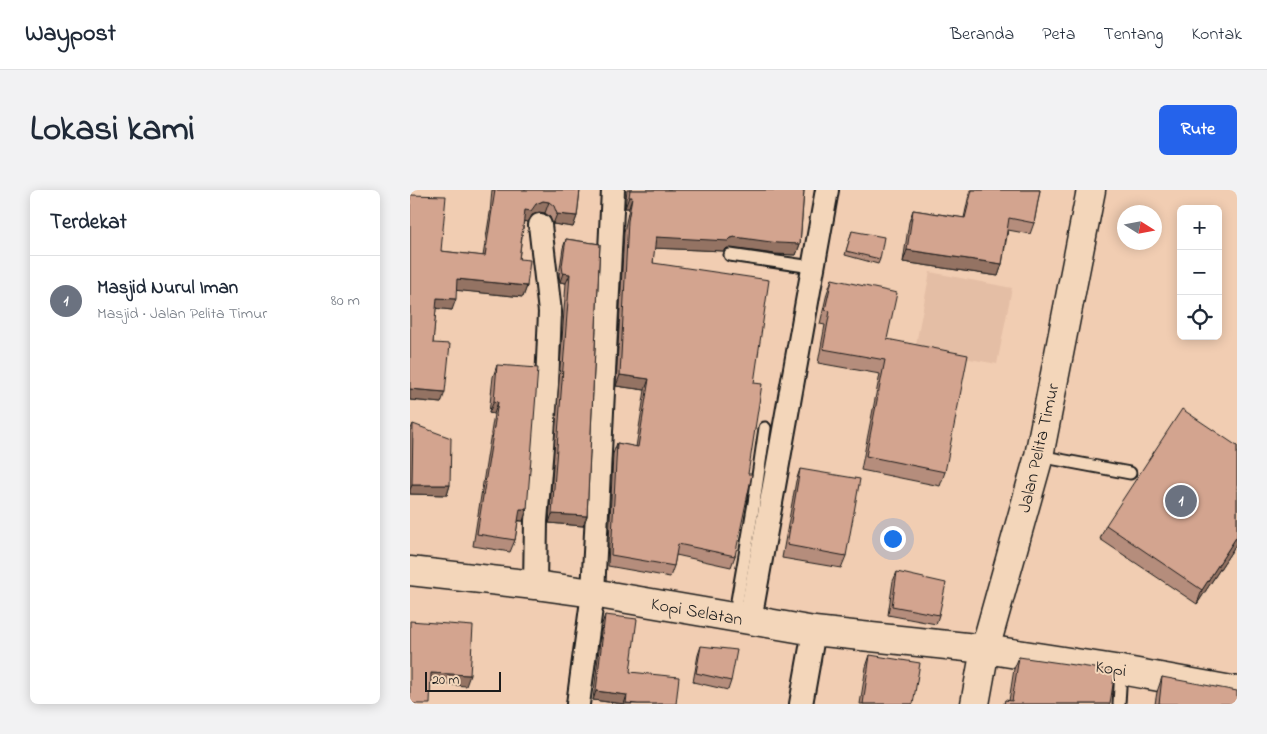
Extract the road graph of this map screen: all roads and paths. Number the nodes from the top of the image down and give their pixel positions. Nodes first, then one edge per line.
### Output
1 (613, 190) edge
2 (827, 190) edge
3 (1091, 190) edge
4 (540, 225) dead end
5 (730, 255) edge
6 (812, 267) junction
7 (765, 428) dead end
8 (1039, 456) junction
9 (1130, 473) dead end
10 (410, 571) edge
11 (535, 584) junction
12 (593, 593) junction
13 (742, 619) junction
14 (814, 631) junction
15 (985, 649) junction
16 (1121, 670) junction
17 (1237, 690) edge
18 (578, 704) edge
19 (801, 704) edge
20 (975, 704) edge
21 (1119, 704) edge

1 - 12 street
2 - 6 street
3 - 8 street, Jalan Pelita Timur
4 - 11 street
5 - 6 lane
6 - 13 street
7 - 13 lane
8 - 9 lane
8 - 15 street, Jalan Pelita Timur
10 - 11 street, Kopi Selatan
11 - 12 street, Kopi Selatan
12 - 13 street, Kopi Selatan
12 - 18 street
13 - 14 street, Kopi Selatan
14 - 15 street, Kopi Selatan
14 - 19 street
15 - 16 street, Kopi
15 - 20 street, Jalan Pelita Timur
16 - 17 street, Kopi
16 - 21 lane

